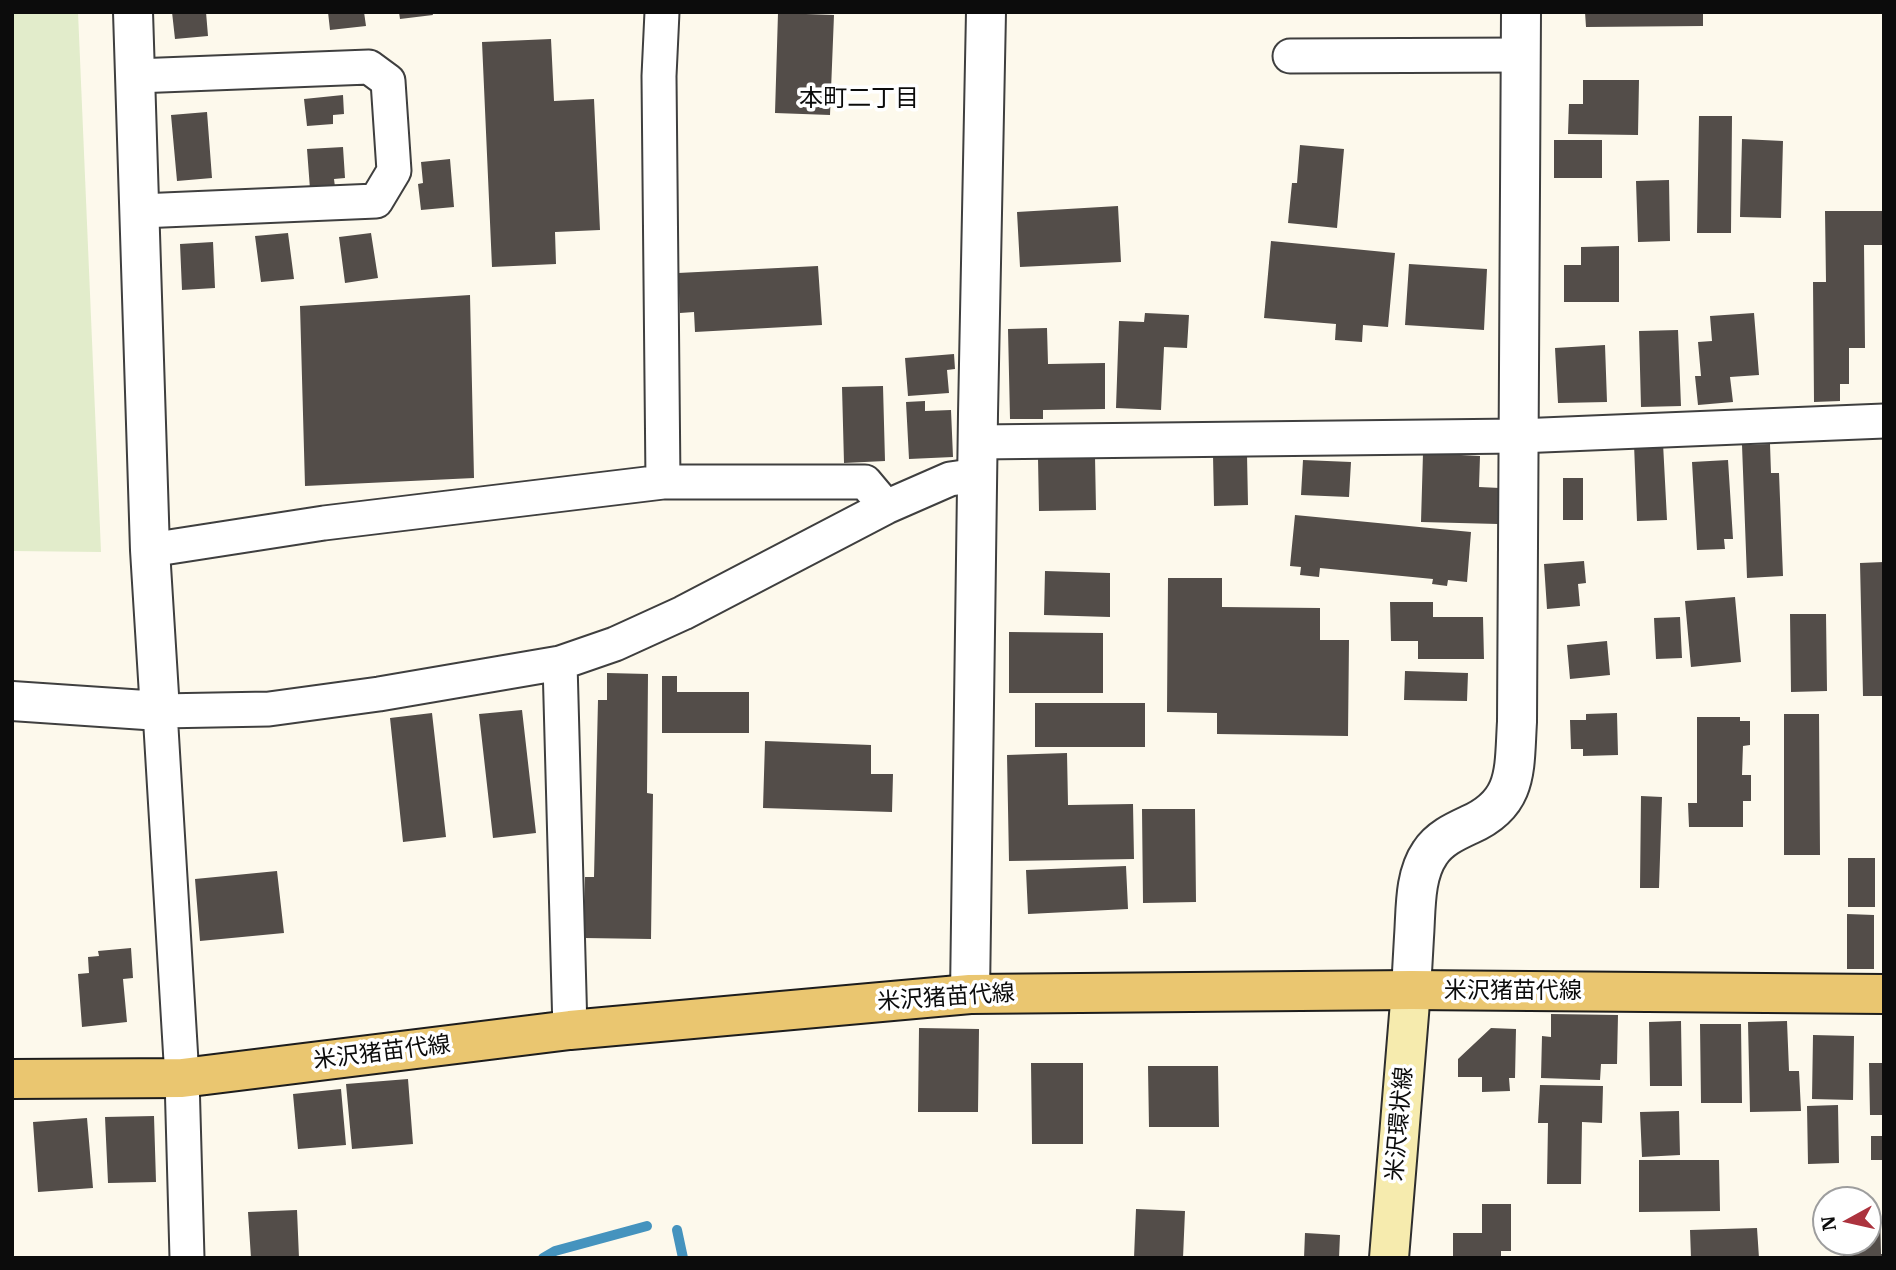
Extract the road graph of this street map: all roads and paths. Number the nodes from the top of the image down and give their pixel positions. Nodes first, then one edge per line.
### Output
1 (132, 12) edge
2 (662, 12) edge
3 (986, 12) edge
4 (1521, 12) edge
5 (1521, 55) junction
6 (1290, 56) dead end
7 (135, 76) junction
8 (140, 211) junction
9 (1884, 421) edge
10 (1518, 436) junction
11 (978, 458) junction
12 (663, 482) junction
13 (886, 507) junction
14 (150, 550) junction
15 (560, 663) junction
16 (12, 701) edge
17 (160, 711) junction
18 (1410, 990) junction
19 (970, 994) junction
20 (1884, 994) edge
21 (570, 1030) junction
22 (182, 1078) junction
23 (12, 1079) edge
24 (187, 1258) edge
25 (1388, 1258) edge

1 - 7 street
2 - 12 street
3 - 11 street
4 - 5 street
5 - 6 street
5 - 10 street
7 - 8 street
7 - 8 street
8 - 14 street
9 - 10 street
10 - 11 street
10 - 18 street
11 - 13 street
11 - 19 street
12 - 13 street
12 - 14 street
13 - 15 street
14 - 17 street
15 - 17 street
15 - 21 street
16 - 17 street
17 - 22 street
18 - 19 main road, 米沢猪苗代線
18 - 20 main road, 米沢猪苗代線
18 - 25 main road, 米沢環状線
19 - 21 main road, 米沢猪苗代線
21 - 22 main road, 米沢猪苗代線
22 - 23 main road, 米沢猪苗代線
22 - 24 street

